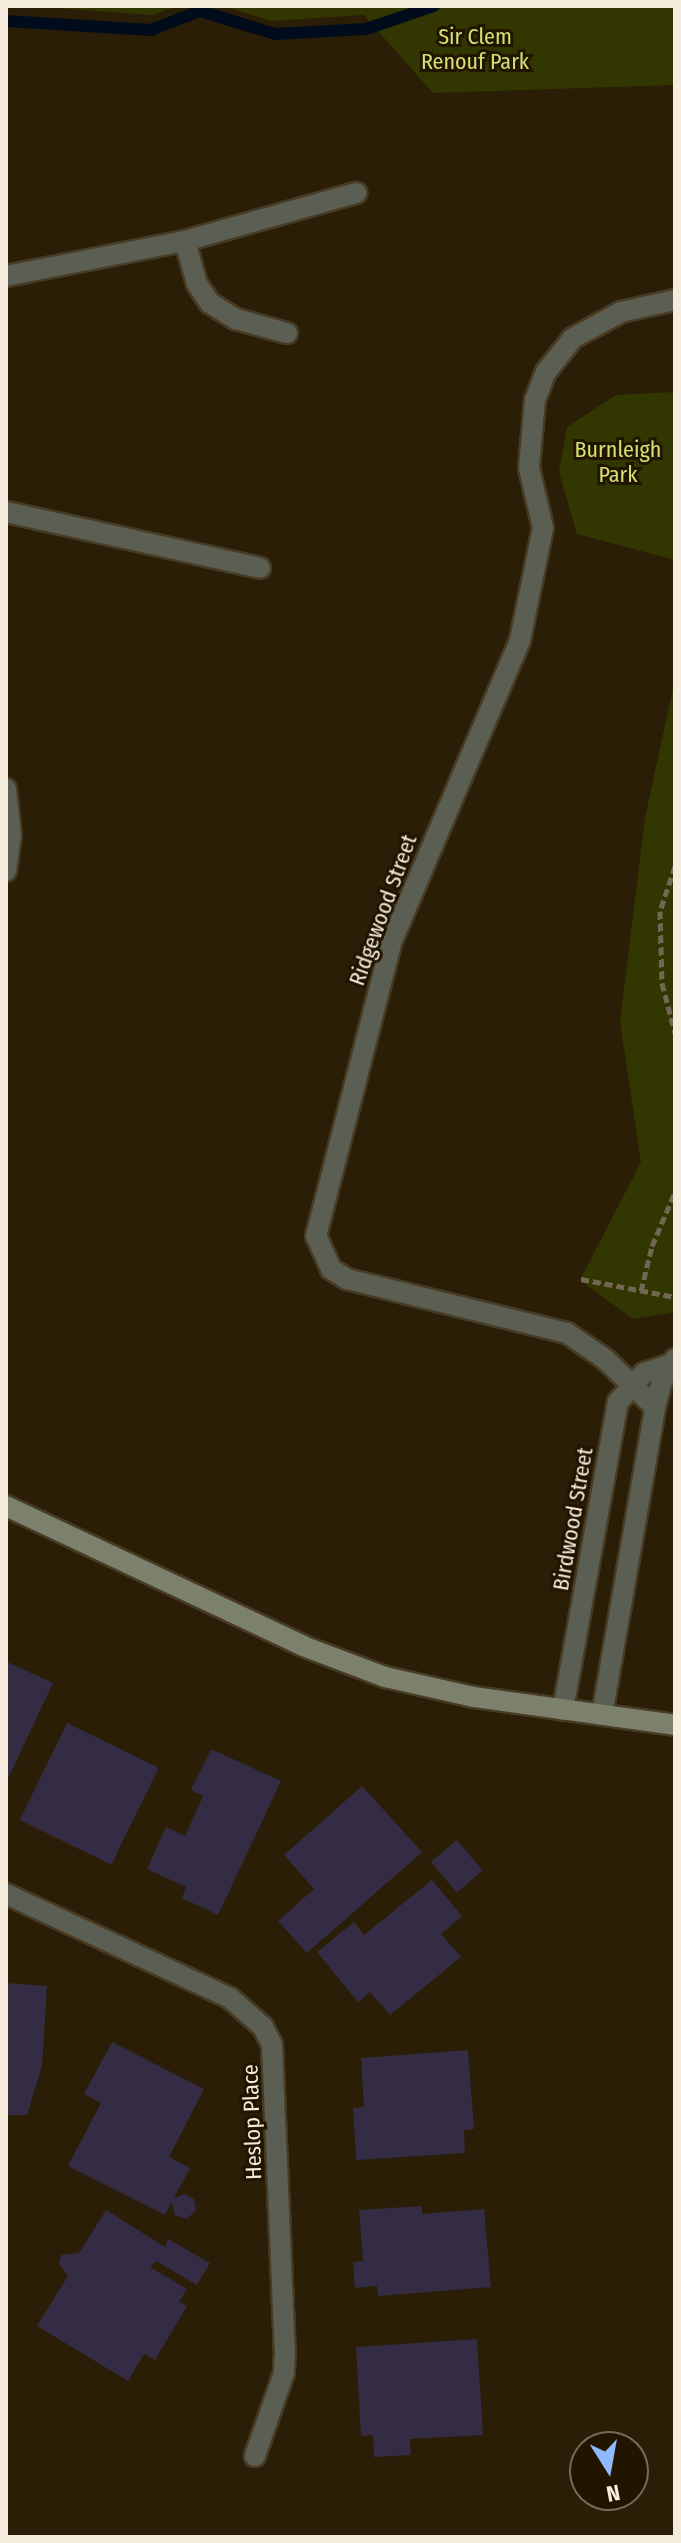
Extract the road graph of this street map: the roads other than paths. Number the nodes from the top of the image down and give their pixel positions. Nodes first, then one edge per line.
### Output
1 (356, 193) dead end
2 (185, 241) junction
3 (6, 276) edge
4 (675, 300) edge
5 (287, 333) dead end
6 (6, 512) edge
7 (260, 568) dead end
8 (6, 789) edge
9 (6, 871) edge
10 (672, 1362) edge
11 (630, 1384) junction
12 (655, 1407) junction
13 (6, 1506) edge
14 (563, 1710) junction
15 (602, 1715) junction
16 (675, 1725) edge
17 (6, 1894) edge
18 (255, 2456) dead end

1 - 2 street
2 - 3 street
2 - 5 street
4 - 11 street, Ridgewood Street
6 - 7 street
8 - 9 street
10 - 11 street
10 - 12 street
11 - 12 street, Ridgewood Street
11 - 14 street, Birdwood Street
12 - 15 street
13 - 14 street
14 - 15 street
15 - 16 street
17 - 18 street, Heslop Place

